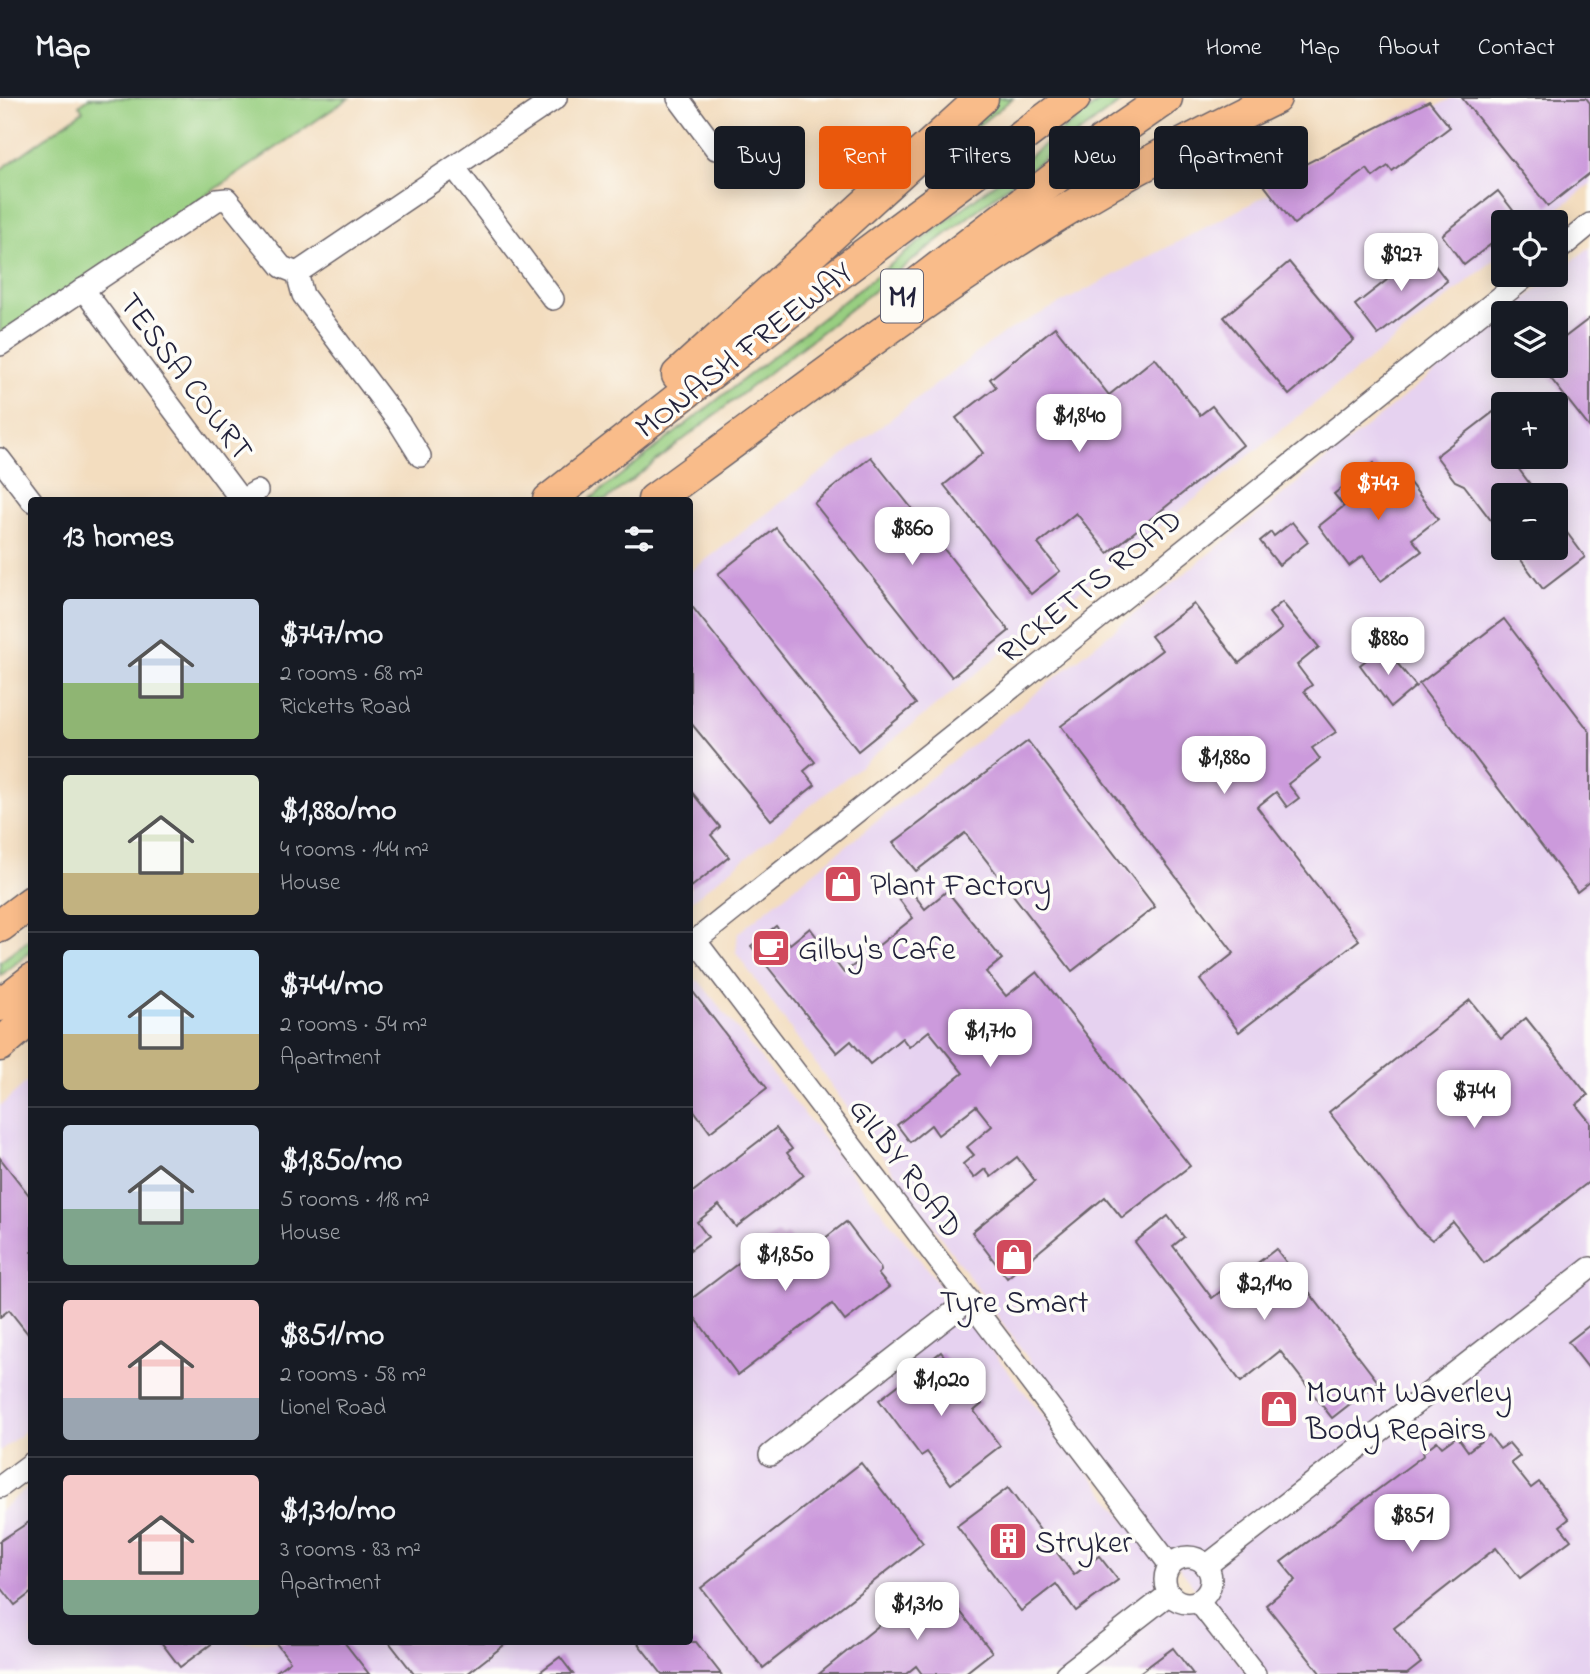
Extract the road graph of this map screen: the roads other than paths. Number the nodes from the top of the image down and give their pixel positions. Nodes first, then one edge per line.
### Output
1 (556, 98) edge
2 (678, 98) edge
3 (982, 98) edge
4 (1074, 98) edge
5 (1166, 98) edge
6 (1275, 98) edge
7 (714, 146) edge
8 (454, 167) junction
9 (1590, 224) edge
10 (1568, 242) edge
11 (296, 273) junction
12 (1513, 287) edge
13 (83, 289) junction
14 (553, 299) dead end
15 (0, 345) edge
16 (420, 456) dead end
17 (0, 459) edge
18 (29, 497) edge
19 (247, 497) edge
20 (543, 497) edge
21 (552, 497) edge
22 (646, 497) edge
23 (658, 497) edge
24 (28, 905) edge
25 (0, 926) edge
26 (693, 941) edge
27 (693, 943) edge
28 (28, 983) edge
29 (0, 1005) edge
30 (28, 1020) edge
31 (0, 1045) edge
32 (1590, 1268) edge
33 (969, 1300) junction
34 (770, 1455) dead end
35 (28, 1466) edge
36 (0, 1487) edge
37 (1170, 1565) junction
38 (1206, 1566) junction
39 (1169, 1594) junction
40 (1198, 1601) junction
41 (1066, 1674) edge
42 (1255, 1674) edge

1 - 8 street
2 - 7 street
3 - 20 highway
4 - 21 highway, MONASH FREEWAY / M1
5 - 22 highway, MONASH FREEWAY / M1
6 - 23 highway
8 - 11 street
8 - 14 street
9 - 10 street
11 - 13 street
11 - 16 street
12 - 26 street, RICKETTS ROAD
13 - 15 street
13 - 19 street, TESSA COURT
17 - 18 street
24 - 25 highway
27 - 33 street, GILBY ROAD
28 - 29 highway
30 - 31 highway
32 - 38 street
33 - 34 street
33 - 37 street, GILBY ROAD
35 - 36 street
37 - 38 street
37 - 39 street
38 - 40 street
39 - 40 street
39 - 41 street
40 - 42 street

